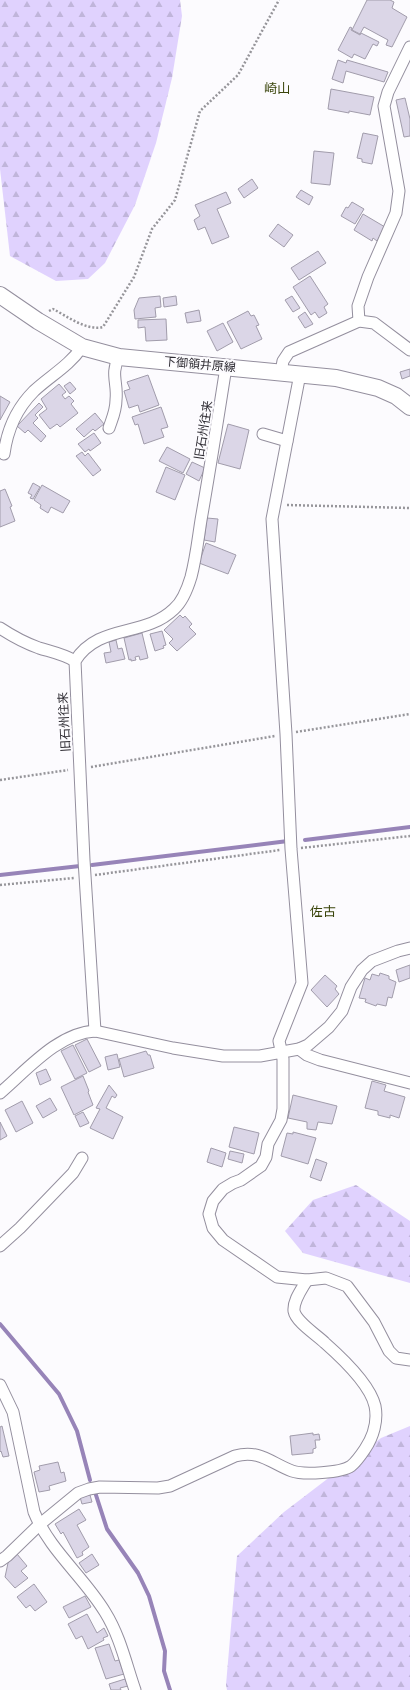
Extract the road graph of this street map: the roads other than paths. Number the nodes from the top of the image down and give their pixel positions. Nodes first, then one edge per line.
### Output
1 (410, 47) edge
2 (1, 297) edge
3 (358, 322) junction
4 (82, 347) junction
5 (410, 350) edge
6 (118, 357) junction
7 (226, 367) junction
8 (281, 372) junction
9 (300, 374) junction
10 (410, 407) edge
11 (109, 428) dead end
12 (263, 434) dead end
13 (287, 441) junction
14 (4, 454) dead end
15 (0, 628) edge
16 (75, 661) junction
17 (410, 948) edge
18 (95, 1031) junction
19 (299, 1049) junction
20 (281, 1051) junction
21 (410, 1083) edge
22 (0, 1093) edge
23 (82, 1158) dead end
24 (0, 1246) edge
25 (307, 1280) junction
26 (410, 1360) edge
27 (0, 1385) edge
28 (39, 1525) junction
29 (0, 1561) edge
30 (135, 1690) edge

1 - 3 street
2 - 4 main road, 下御領井原線
3 - 5 street
3 - 8 street
4 - 6 main road, 下御領井原線
4 - 14 street
6 - 7 main road, 下御領井原線
6 - 11 street
7 - 8 main road, 下御領井原線
7 - 16 street, 旧石州往来
8 - 9 main road, 下御領井原線
9 - 10 main road, 下御領井原線
9 - 13 street
12 - 13 street
13 - 20 street
15 - 16 street
16 - 18 street, 旧石州往来
17 - 19 street
18 - 20 street
18 - 22 street
19 - 20 street
19 - 21 street
20 - 25 street
23 - 24 street
25 - 26 street
25 - 28 street
27 - 28 street
28 - 29 street
28 - 30 street

